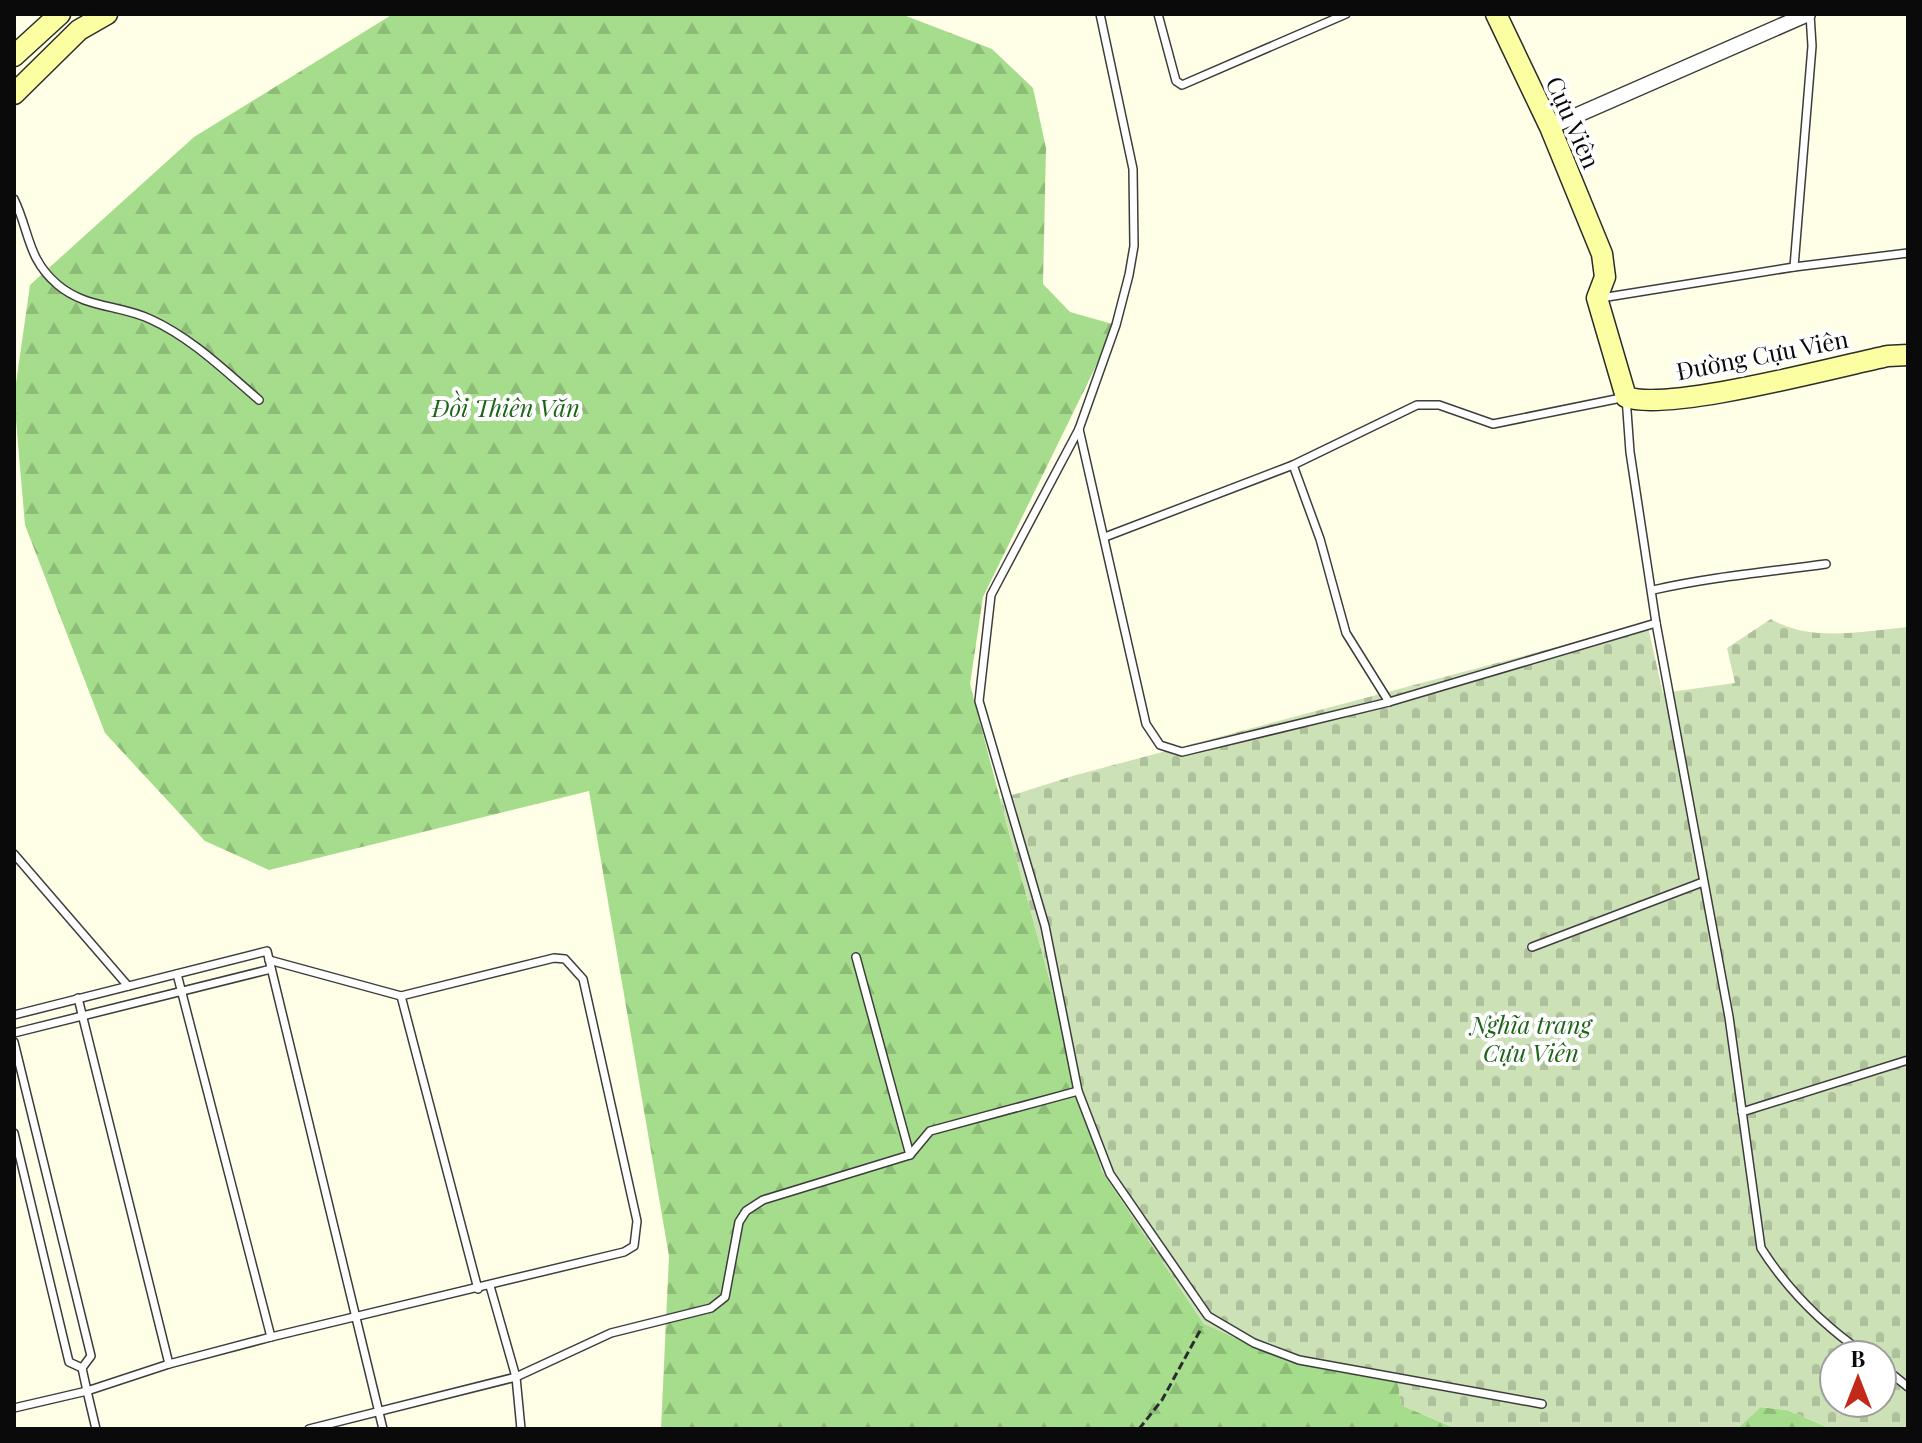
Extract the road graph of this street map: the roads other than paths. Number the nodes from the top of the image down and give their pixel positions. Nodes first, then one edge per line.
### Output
1 (60, 14) edge
2 (107, 14) edge
3 (1100, 14) edge
4 (1158, 14) edge
5 (1346, 14) edge
6 (1496, 14) edge
7 (1809, 14) edge
8 (14, 56) edge
9 (14, 94) edge
10 (1550, 127) junction
11 (14, 199) edge
12 (1908, 253) edge
13 (1794, 267) junction
14 (1597, 298) junction
15 (1908, 355) edge
16 (1626, 397) junction
17 (259, 400) dead end
18 (1079, 429) junction
19 (1293, 465) junction
20 (1105, 537) junction
21 (1826, 564) dead end
22 (1653, 590) junction
23 (1656, 623) junction
24 (1389, 702) junction
25 (14, 854) edge
26 (1703, 882) junction
27 (1532, 947) dead end
28 (856, 957) dead end
29 (269, 960) junction
30 (177, 974) junction
31 (128, 986) junction
32 (182, 992) junction
33 (401, 996) junction
34 (78, 998) junction
35 (14, 1015) edge
36 (82, 1015) junction
37 (14, 1033) edge
38 (14, 1042) edge
39 (1908, 1060) edge
40 (1078, 1091) junction
41 (1742, 1112) junction
42 (14, 1133) edge
43 (910, 1155) junction
44 (490, 1286) junction
45 (478, 1289) junction
46 (357, 1318) junction
47 (271, 1337) junction
48 (1843, 1339) edge
49 (169, 1364) junction
50 (82, 1368) junction
51 (516, 1377) junction
52 (87, 1391) junction
53 (1542, 1404) dead end
54 (14, 1408) edge
55 (379, 1412) junction
56 (96, 1429) edge
57 (309, 1429) edge
58 (383, 1429) edge
59 (521, 1429) edge

1 - 8 street
2 - 9 street
3 - 18 lane
4 - 5 lane
6 - 10 street, Cựu Viên
7 - 10 street
7 - 13 lane
10 - 14 street, Cựu Viên
11 - 17 lane
12 - 13 lane
13 - 14 lane
14 - 16 street
15 - 16 street, Đường Cựu Viên
16 - 19 lane
16 - 22 lane
18 - 20 lane
18 - 40 lane
19 - 20 lane
19 - 24 lane
20 - 24 lane
21 - 22 lane
22 - 23 lane
23 - 24 lane
23 - 26 lane
25 - 31 lane
26 - 27 lane
26 - 41 lane
28 - 43 lane
29 - 30 lane
29 - 32 lane
29 - 33 lane
29 - 46 lane
30 - 31 lane
30 - 32 lane
31 - 34 lane
32 - 36 lane
32 - 47 lane
33 - 44 lane
33 - 45 lane
34 - 35 lane
34 - 36 lane
36 - 37 lane
36 - 49 lane
38 - 50 lane
39 - 41 lane
40 - 43 lane
40 - 53 lane
41 - 48 lane
42 - 50 lane
43 - 51 lane
44 - 45 lane
44 - 51 lane
45 - 46 lane
46 - 47 lane
46 - 55 lane
47 - 49 lane
49 - 52 lane
50 - 52 lane
51 - 55 lane
51 - 59 lane
52 - 54 lane
52 - 56 lane
55 - 57 lane
55 - 58 lane

